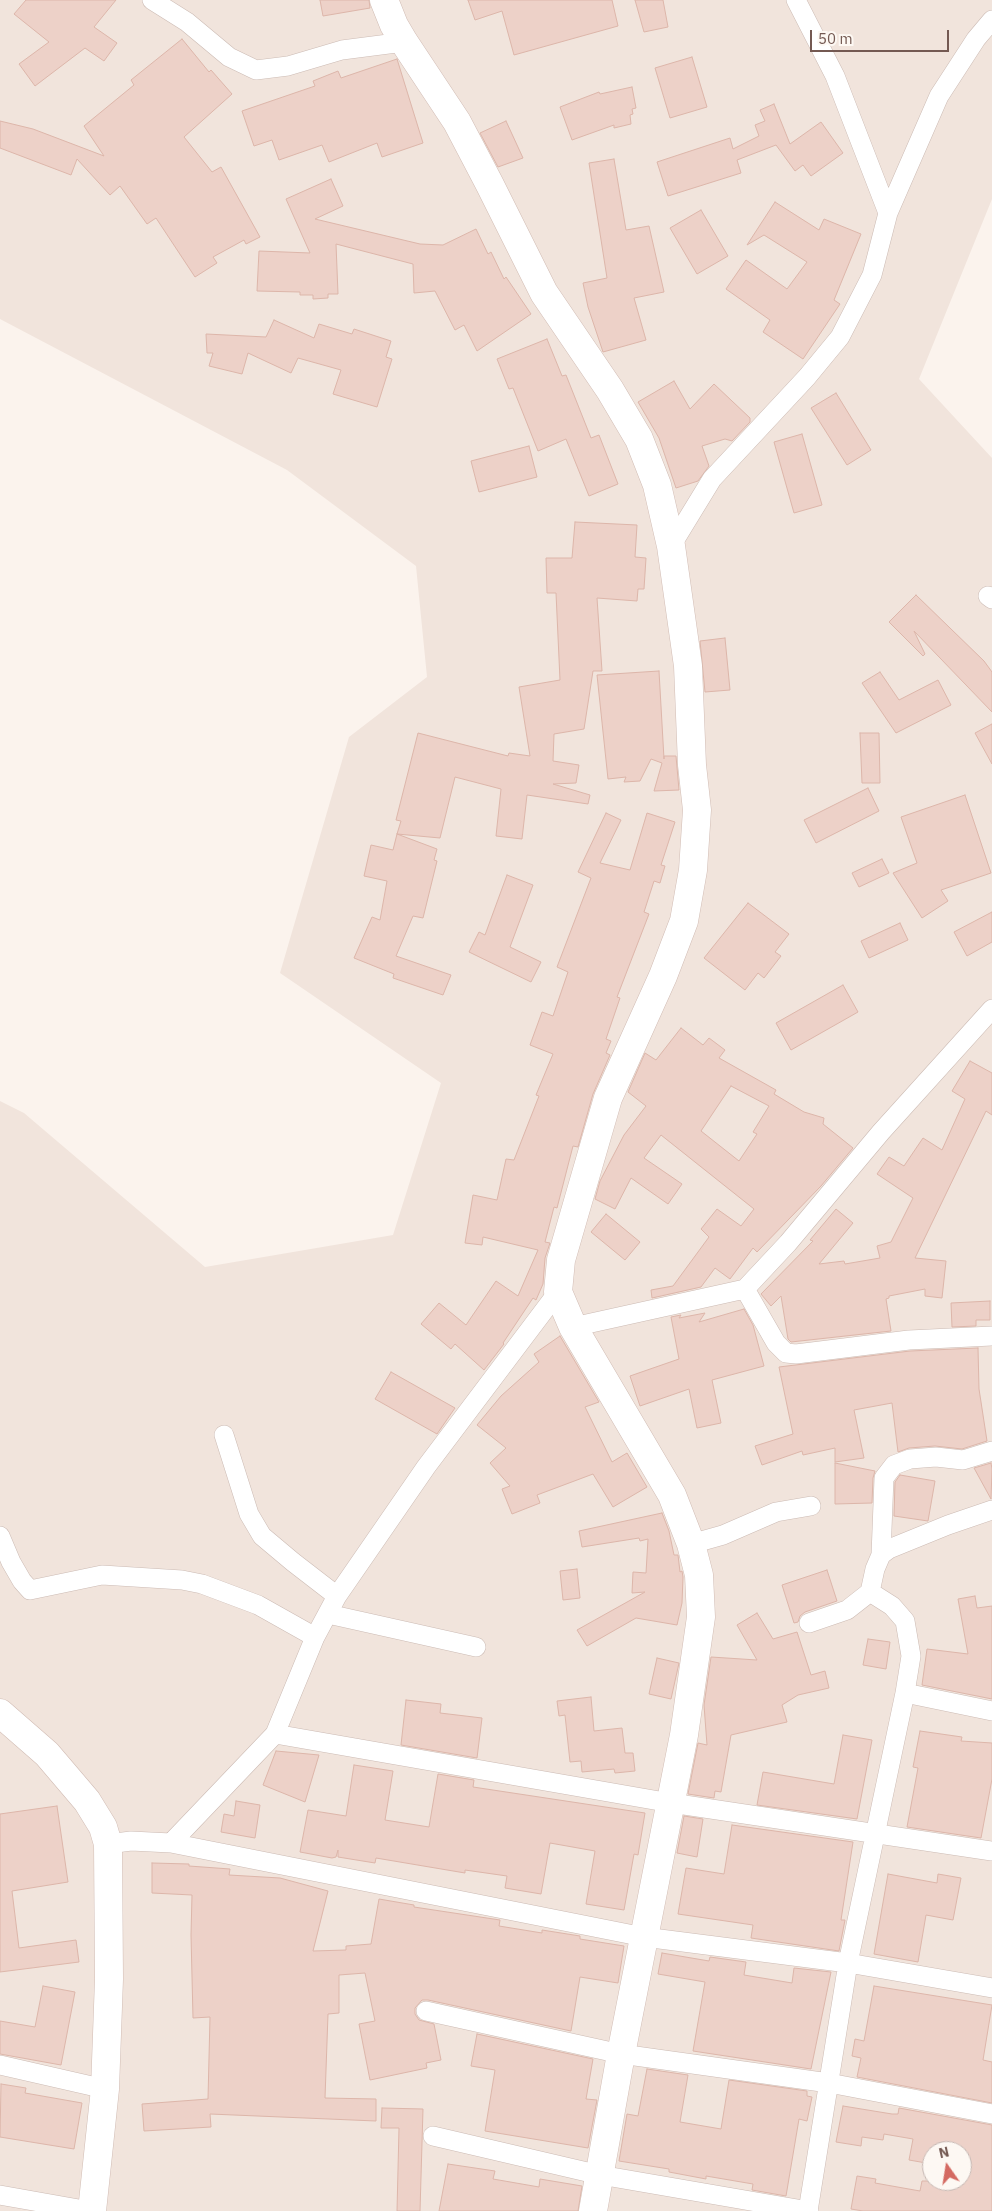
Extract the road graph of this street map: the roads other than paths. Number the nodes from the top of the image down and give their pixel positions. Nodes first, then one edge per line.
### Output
1 (152, 0) edge
2 (384, 0) edge
3 (796, 0) edge
4 (992, 20) edge
5 (404, 42) junction
6 (888, 213) junction
7 (671, 546) junction
8 (992, 1009) edge
9 (745, 1289) junction
10 (558, 1292) junction
11 (573, 1327) junction
12 (992, 1336) edge
13 (224, 1435) dead end
14 (992, 1451) edge
15 (811, 1506) dead end
16 (992, 1510) edge
17 (0, 1536) edge
18 (691, 1544) junction
19 (881, 1555) junction
20 (870, 1592) junction
21 (337, 1596) junction
22 (328, 1614) junction
23 (809, 1623) dead end
24 (315, 1637) junction
25 (476, 1647) dead end
26 (905, 1693) junction
27 (992, 1711) edge
28 (0, 1713) edge
29 (275, 1734) junction
30 (671, 1803) junction
31 (876, 1832) junction
32 (171, 1843) junction
33 (108, 1844) junction
34 (992, 1851) edge
35 (644, 1937) junction
36 (848, 1963) junction
37 (992, 1988) edge
38 (426, 2011) dead end
39 (621, 2054) junction
40 (0, 2066) edge
41 (829, 2083) junction
42 (105, 2089) junction
43 (992, 2114) edge
44 (433, 2136) dead end
45 (600, 2174) junction
46 (0, 2195) edge
47 (91, 2211) edge
48 (593, 2211) edge
49 (808, 2211) edge

1 - 5 street
2 - 5 street
3 - 6 street
4 - 6 street
5 - 7 street
6 - 7 street
7 - 10 street
8 - 9 street
9 - 11 street
9 - 12 street
10 - 11 street
10 - 21 street
11 - 18 street
13 - 21 street
14 - 19 street
15 - 18 street
16 - 19 street
17 - 24 street
18 - 30 street
19 - 20 street
20 - 23 street
20 - 26 street
21 - 22 street
22 - 24 street
22 - 25 street
24 - 29 street
26 - 27 street
26 - 31 street
28 - 33 street
29 - 30 street
29 - 32 street
30 - 31 street
30 - 35 street
31 - 34 street
31 - 36 street
32 - 33 street
32 - 35 street
33 - 42 street
35 - 36 street
35 - 39 street
36 - 37 street
36 - 41 street
38 - 39 street
39 - 41 street
39 - 45 street
40 - 42 street
41 - 43 street
41 - 49 street
42 - 47 street
44 - 45 street
45 - 48 street
45 - 49 street
46 - 47 street

